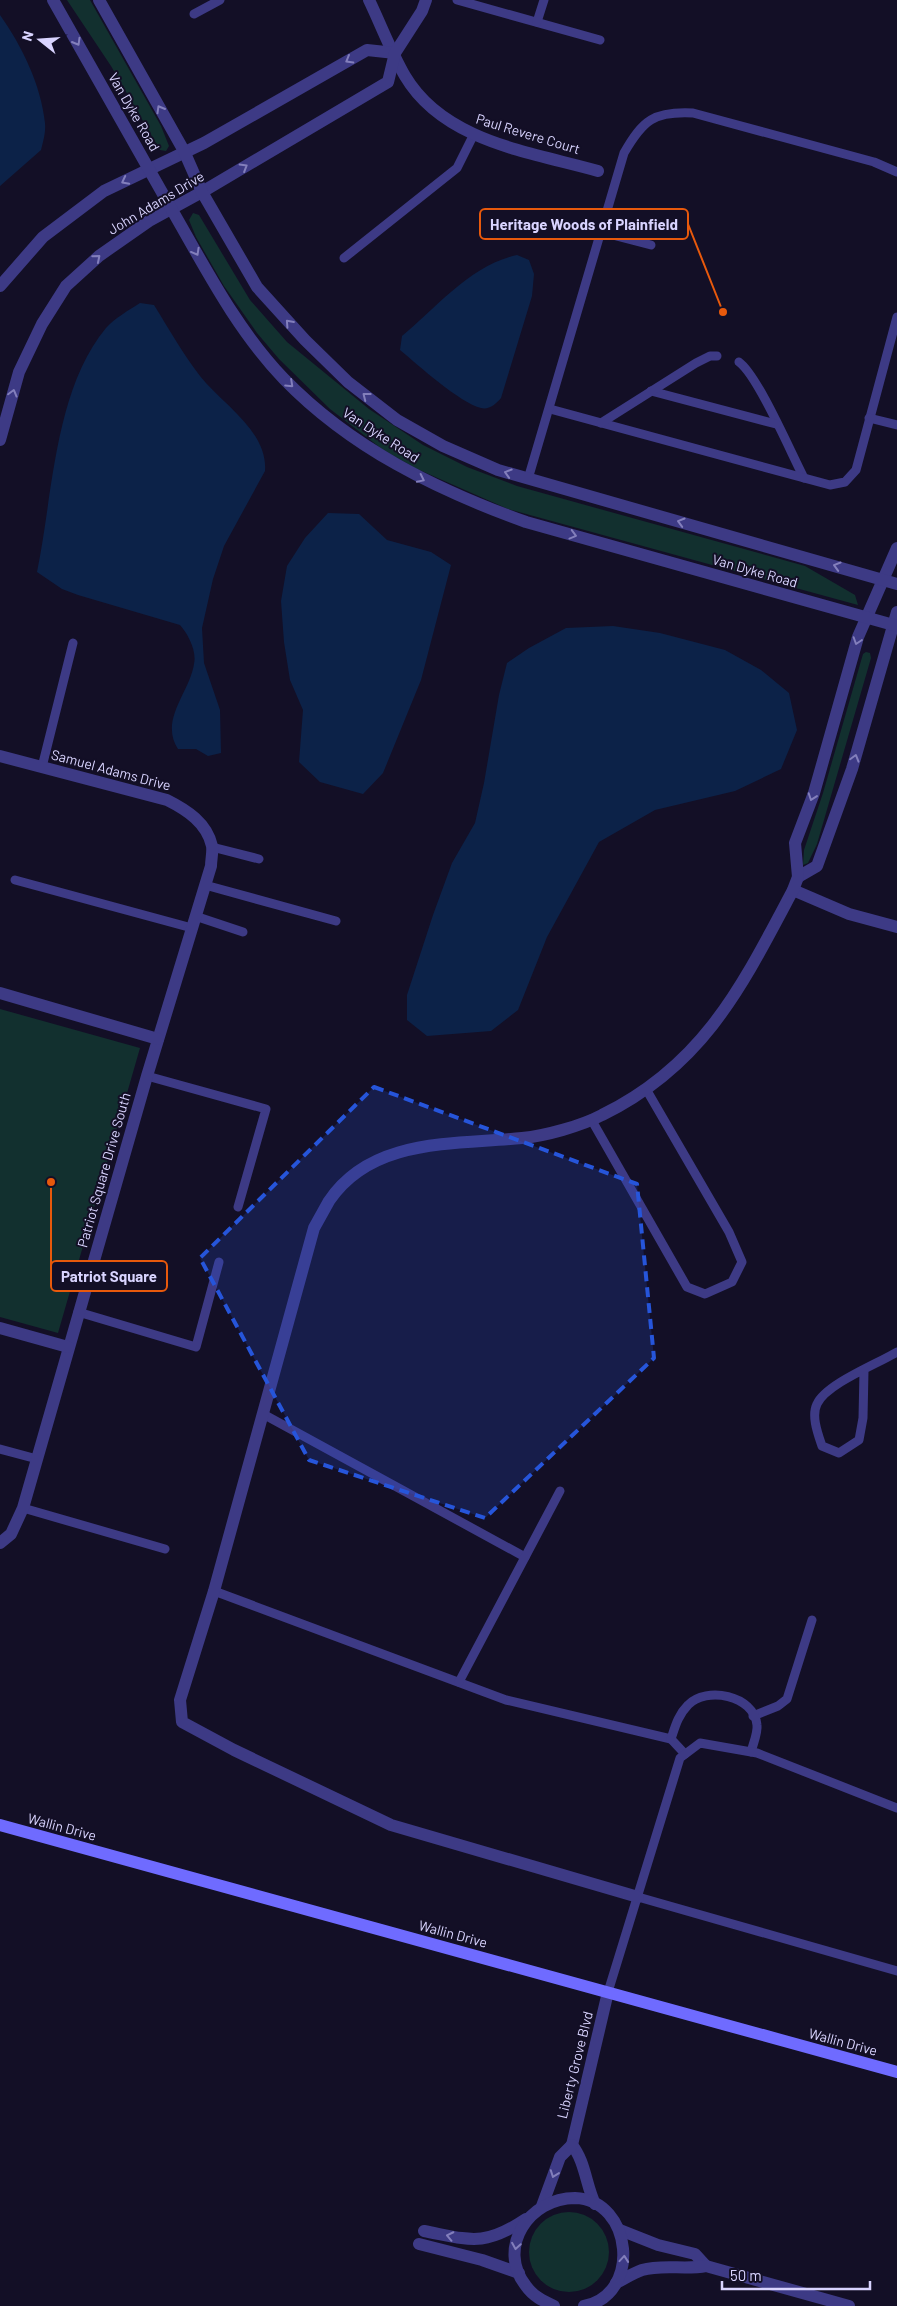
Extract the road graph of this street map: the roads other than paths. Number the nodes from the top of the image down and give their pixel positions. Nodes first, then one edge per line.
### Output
1 (52, 0) edge
2 (99, 0) edge
3 (220, 0) edge
4 (369, 0) edge
5 (426, 0) edge
6 (457, 0) edge
7 (544, 0) edge
8 (194, 14) dead end
9 (537, 22) junction
10 (600, 40) dead end
11 (395, 53) junction
12 (474, 134) junction
13 (184, 151) junction
14 (149, 169) junction
15 (598, 170) dead end
16 (897, 172) edge
17 (202, 192) junction
18 (172, 210) junction
19 (601, 232) junction
20 (651, 246) dead end
21 (344, 258) dead end
22 (0, 286) edge
23 (897, 317) edge
24 (717, 356) dead end
25 (739, 362) dead end
26 (651, 391) junction
27 (550, 409) junction
28 (869, 418) junction
29 (602, 423) junction
30 (776, 424) junction
31 (897, 425) edge
32 (0, 440) edge
33 (804, 478) junction
34 (528, 479) junction
35 (897, 548) edge
36 (884, 580) junction
37 (897, 584) edge
38 (897, 612) edge
39 (866, 618) junction
40 (895, 625) edge
41 (73, 643) dead end
42 (0, 756) edge
43 (42, 767) junction
44 (212, 847) junction
45 (259, 859) dead end
46 (798, 877) junction
47 (15, 880) dead end
48 (205, 885) junction
49 (793, 890) junction
50 (336, 921) dead end
51 (194, 922) junction
52 (897, 927) edge
53 (243, 932) dead end
54 (0, 993) edge
55 (158, 1039) junction
56 (147, 1076) junction
57 (646, 1089) junction
58 (591, 1119) junction
59 (238, 1207) dead end
60 (218, 1262) dead end
61 (78, 1312) junction
62 (0, 1328) edge
63 (68, 1346) junction
64 (897, 1352) edge
65 (864, 1371) junction
66 (263, 1414) junction
67 (0, 1449) edge
68 (37, 1459) junction
69 (560, 1491) dead end
70 (23, 1508) junction
71 (0, 1543) edge
72 (165, 1549) dead end
73 (525, 1557) junction
74 (214, 1591) junction
75 (812, 1620) dead end
76 (458, 1682) junction
77 (753, 1716) junction
78 (671, 1739) junction
79 (751, 1752) junction
80 (685, 1754) junction
81 (897, 1808) edge
82 (0, 1825) edge
83 (638, 1897) junction
84 (897, 1971) edge
85 (608, 1992) junction
86 (897, 2072) edge
87 (572, 2145) junction
88 (595, 2204) junction
89 (542, 2206) junction
90 (528, 2218) junction
91 (620, 2230) junction
92 (424, 2231) dead end
93 (419, 2244) dead end
94 (706, 2266) junction
95 (519, 2273) junction
96 (616, 2283) junction
97 (540, 2302) edge
98 (554, 2306) edge
99 (587, 2306) edge
100 (849, 2306) edge

1 -> 14 street, Van Dyke Road
13 -> 2 street, Van Dyke Road
3 - 8 lane
4 - 11 street, Paul Revere Court
5 - 11 street, John Adams Drive
6 - 9 lane
7 - 9 lane
9 - 10 lane
11 - 12 street, Paul Revere Court
11 -> 13 street
17 -> 11 street, John Adams Drive
12 - 15 street, Paul Revere Court
12 - 21 lane
13 - 14 street
13 - 17 street, Van Dyke Road
14 - 18 street, Van Dyke Road
14 -> 22 street
16 - 19 lane
17 - 18 street, John Adams Drive
34 -> 17 street, Van Dyke Road
32 -> 18 street, John Adams Drive
18 -> 39 street, Van Dyke Road
19 - 20 lane
19 - 27 lane
23 - 28 lane
24 - 26 lane
25 - 30 lane
26 - 29 lane
26 - 30 lane
27 - 29 lane
27 - 34 lane
28 - 31 lane
28 - 33 lane
29 - 33 lane
30 - 33 lane
36 -> 34 street, Van Dyke Road
35 - 36 street
36 - 37 street, Van Dyke Road
36 - 39 street
38 - 40 street
39 - 40 street, Van Dyke Road
39 -> 46 street
46 -> 40 street
41 - 43 lane
42 - 43 street, Samuel Adams Drive
43 - 44 street, Samuel Adams Drive
44 - 45 lane
44 - 48 street, Patriot Square Drive South
46 - 49 street
47 - 51 lane
48 - 50 lane
48 - 51 street, Patriot Square Drive South
49 - 52 street
49 - 57 street
51 - 53 lane
51 - 55 street, Patriot Square Drive South
54 - 55 street
55 - 56 street, Patriot Square Drive South
56 - 59 lane
56 - 61 street, Patriot Square Drive South
57 - 58 street
57 - 58 lane
58 - 66 street
60 - 61 lane
61 - 63 street, Patriot Square Drive South
62 - 63 street
63 - 68 street, Patriot Square Drive South
64 - 65 lane
65 - 65 lane
66 - 73 lane
66 - 74 street
67 - 68 lane
68 - 70 street, Patriot Square Drive South
69 - 73 lane
70 - 71 street, Patriot Square Drive South
70 - 72 lane
73 - 76 lane
74 - 76 lane
74 - 83 street
75 - 77 lane
76 - 78 lane
77 - 78 lane
77 - 79 lane
78 - 80 lane
79 - 80 lane
79 - 81 lane
80 - 83 lane
82 - 85 main road, Wallin Drive
83 - 84 lane
83 - 85 lane
85 - 86 main road, Wallin Drive
85 - 87 street, Liberty Grove Blvd
87 - 88 street
87 -> 89 street
88 - 89 street
88 - 91 street
89 - 90 street
90 -> 92 street
90 -> 95 street
91 - 94 street
96 -> 91 street
93 - 95 street
94 - 96 street
94 - 100 street
95 - 97 street
96 - 99 street
97 - 98 street

